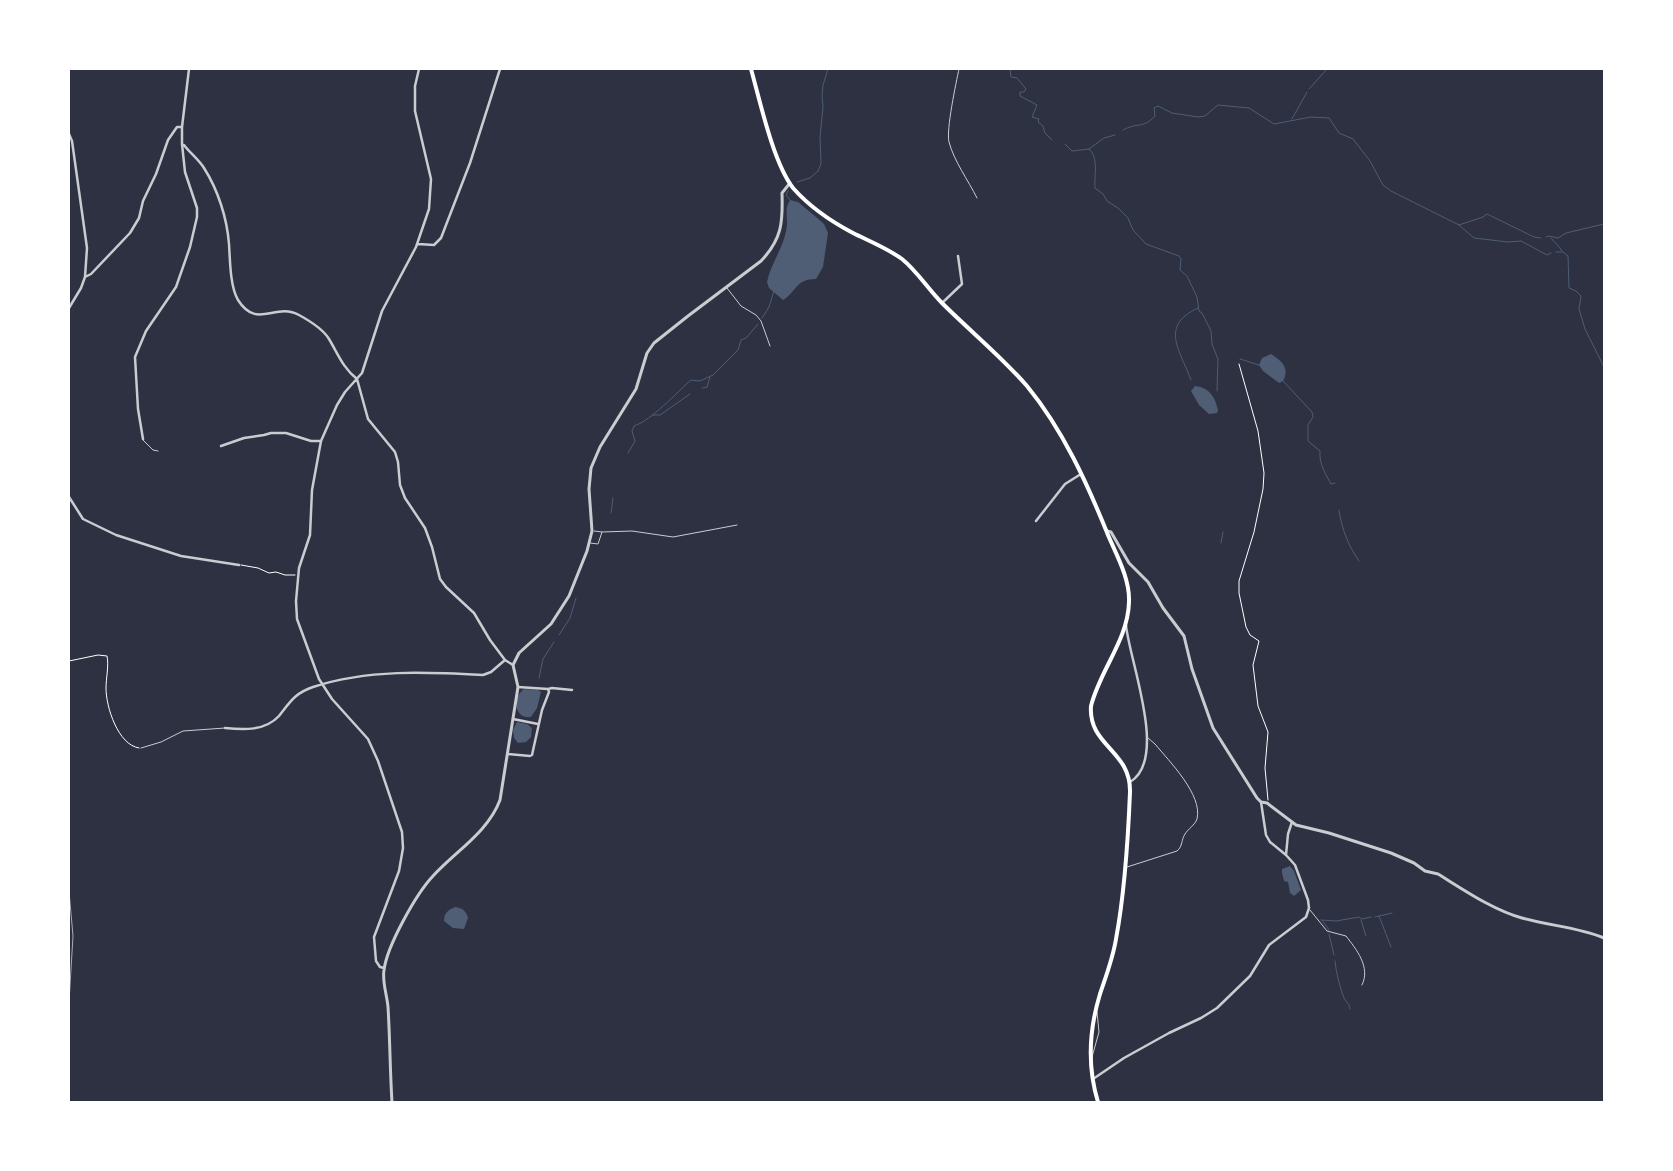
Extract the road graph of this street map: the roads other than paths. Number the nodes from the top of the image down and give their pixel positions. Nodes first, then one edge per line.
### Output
1 (190, 69) edge
2 (418, 69) edge
3 (500, 69) edge
4 (751, 69) edge
5 (959, 69) edge
6 (182, 127) junction
7 (69, 134) edge
8 (182, 144) junction
9 (790, 183) junction
10 (976, 198) dead end
11 (418, 244) junction
12 (958, 256) dead end
13 (85, 277) junction
14 (727, 288) junction
15 (942, 302) junction
16 (69, 308) edge
17 (770, 346) dead end
18 (357, 379) junction
19 (143, 440) joint
20 (321, 441) junction
21 (221, 446) dead end
22 (158, 451) dead end
23 (1081, 474) junction
24 (69, 497) edge
25 (1036, 520) dead end
26 (737, 525) dead end
27 (592, 531) junction
28 (1107, 531) junction
29 (602, 532) junction
30 (589, 543) junction
31 (239, 565) road end
32 (1126, 625) junction
33 (505, 660) junction
34 (513, 664) junction
35 (323, 685) junction
36 (518, 687) junction
37 (548, 689) junction
38 (572, 690) dead end
39 (513, 719) junction
40 (538, 724) junction
41 (225, 728) joint
42 (1146, 737) junction
43 (141, 748) road end
44 (508, 754) junction
45 (1130, 782) junction
46 (1261, 802) junction
47 (1292, 822) junction
48 (1286, 855) junction
49 (1124, 868) junction
50 (1309, 908) junction
51 (1604, 938) edge
52 (384, 968) junction
53 (1362, 985) dead end
54 (1096, 1009) junction
55 (1090, 1062) junction
56 (1092, 1080) junction
57 (392, 1102) edge
58 (1098, 1102) edge

1 - 6 street
2 - 11 street
3 - 11 street
4 - 9 main road
5 - 10 lane
6 - 8 street
6 - 13 street
7 - 13 street
8 - 18 street
8 - 19 street
9 - 14 street
9 - 15 main road
11 - 18 street
12 - 15 street
13 - 16 street
14 - 17 lane
14 - 27 street
15 - 23 main road
18 - 20 street
18 - 33 street
19 - 22 lane
20 - 21 street
20 - 35 street
23 - 25 street
23 - 28 main road
24 - 31 street
26 - 29 lane
27 - 29 lane
27 - 30 street
28 - 32 main road
28 - 46 street
29 - 30 lane
30 - 34 street
32 - 42 street
32 - 45 main road
33 - 34 street
33 - 35 street
34 - 36 street
35 - 41 street
35 - 52 street
36 - 37 street
36 - 39 street
37 - 38 street
37 - 40 street
39 - 40 street
39 - 44 street
40 - 44 street
41 - 43 lane
42 - 45 street
42 - 49 lane
44 - 52 street
45 - 49 main road
46 - 47 street
46 - 48 street
47 - 48 street
47 - 51 street
48 - 50 street
49 - 54 main road
50 - 53 lane
50 - 56 street
52 - 57 street
54 - 55 main road
54 - 55 lane
55 - 56 main road
56 - 58 main road

